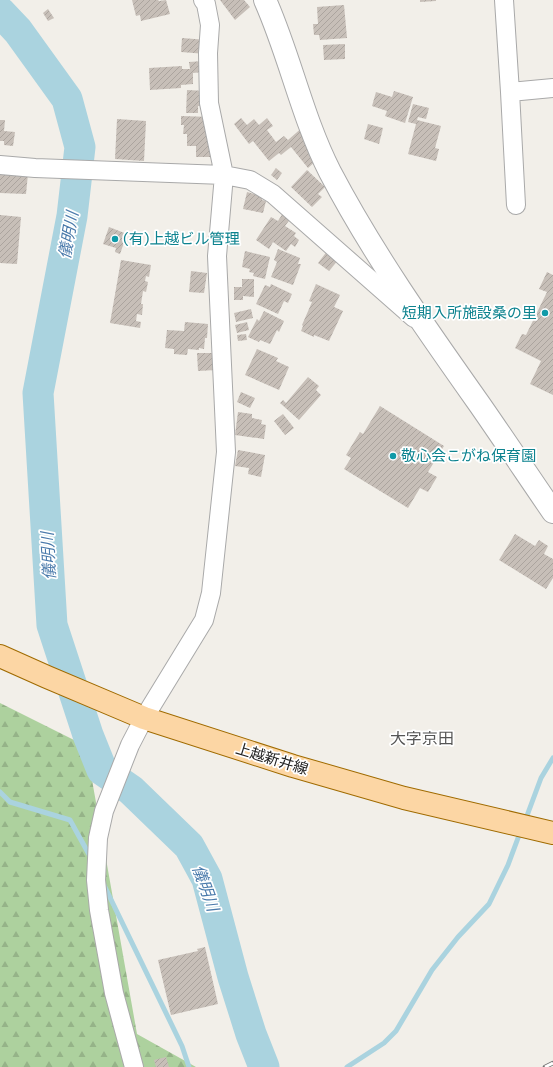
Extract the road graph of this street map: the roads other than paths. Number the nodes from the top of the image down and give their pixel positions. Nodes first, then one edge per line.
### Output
1 (203, 0) edge
2 (265, 0) edge
3 (504, 0) edge
4 (553, 88) edge
5 (510, 92) junction
6 (0, 165) edge
7 (224, 175) junction
8 (516, 205) dead end
9 (426, 329) junction
10 (553, 512) edge
11 (0, 656) edge
12 (144, 718) junction
13 (553, 833) edge
14 (134, 1067) edge

1 - 7 street
2 - 9 street
3 - 5 street
4 - 5 street
5 - 8 street
6 - 7 street
7 - 9 street
7 - 12 street
9 - 10 street
11 - 12 main road, 上越新井線
12 - 13 main road, 上越新井線
12 - 14 street

